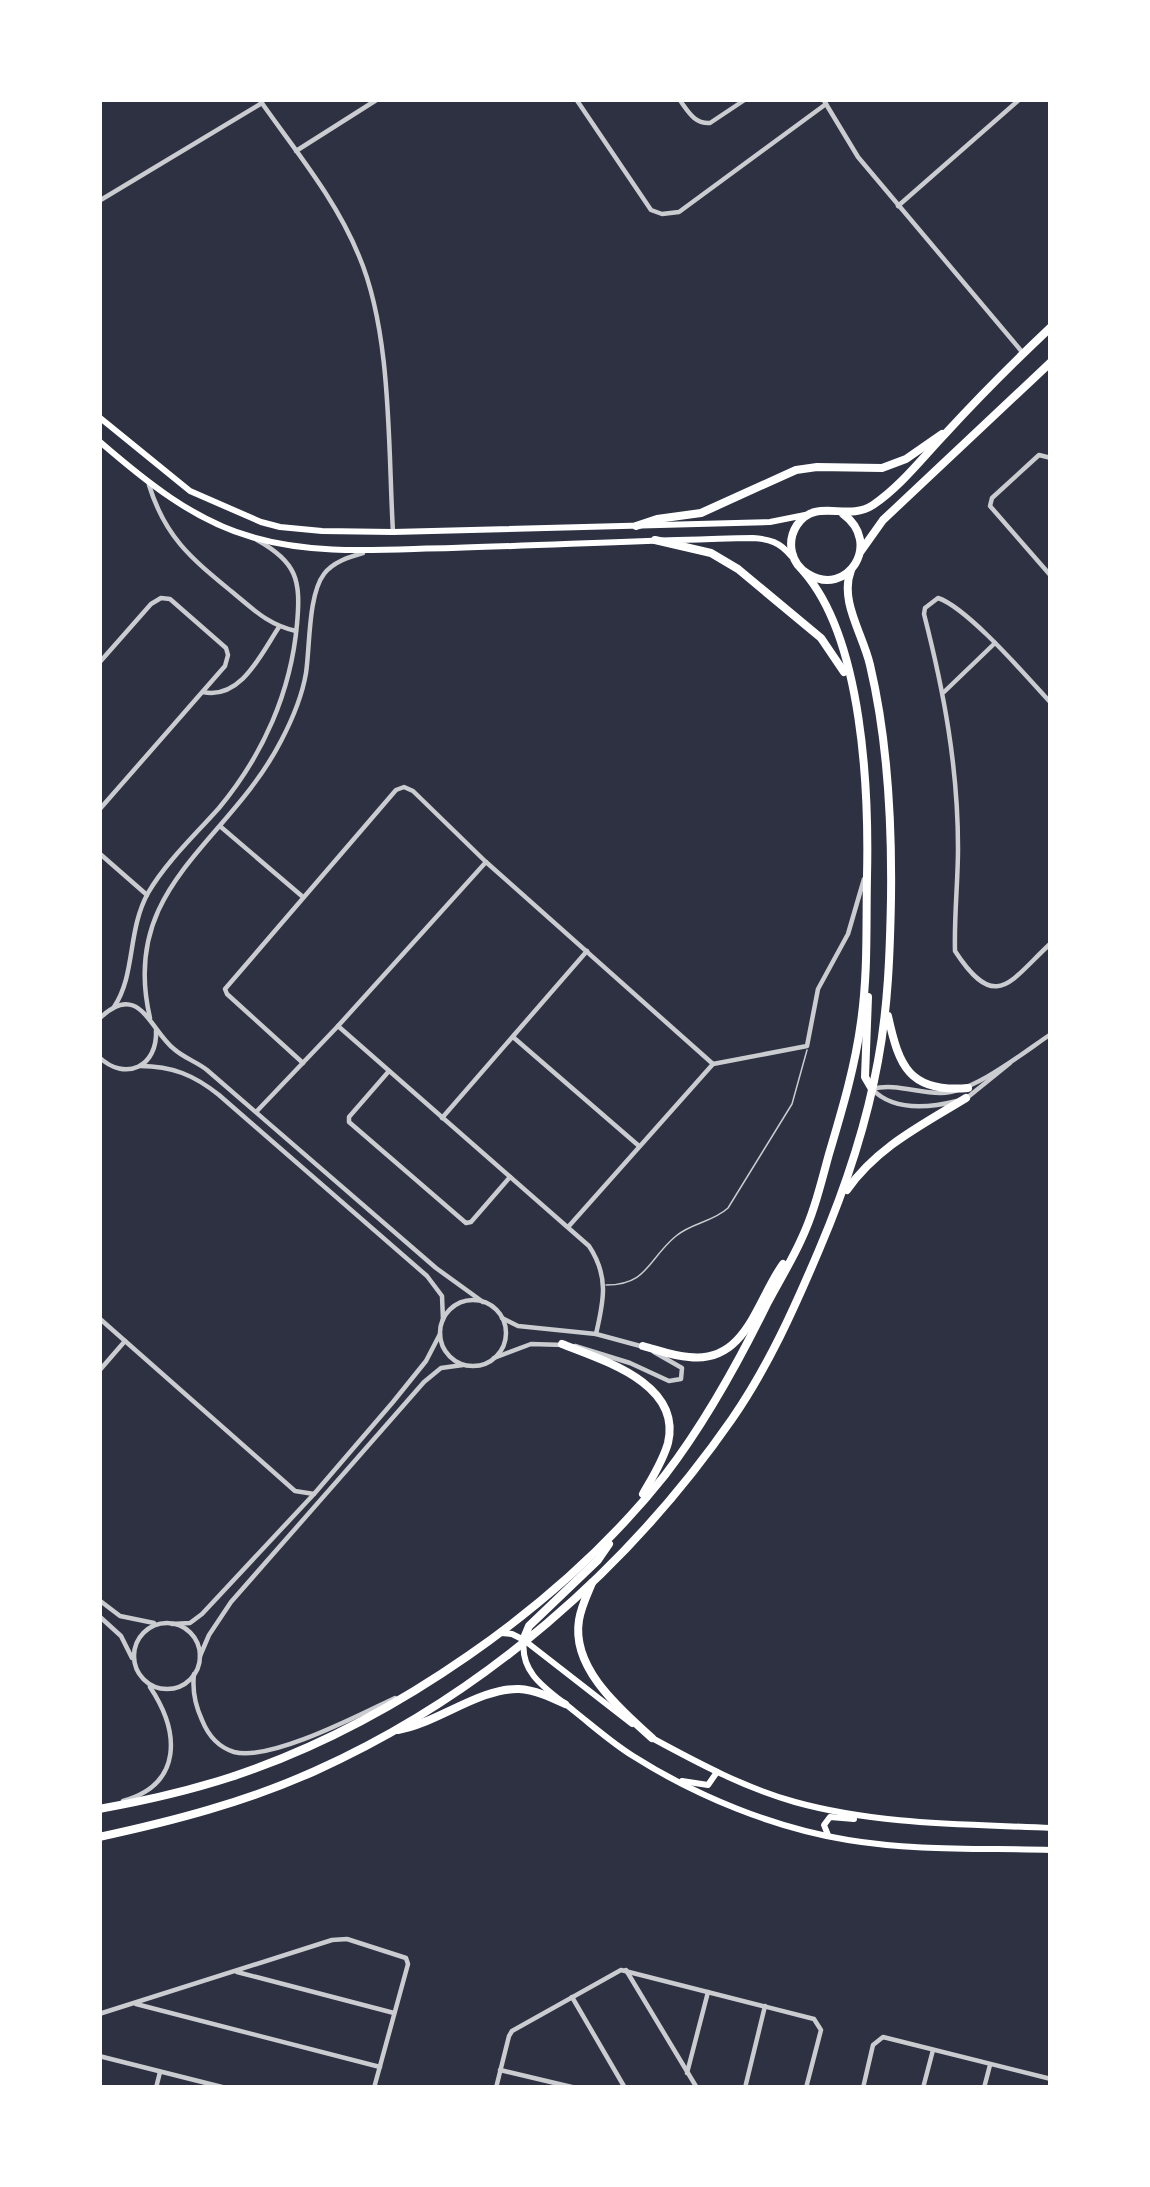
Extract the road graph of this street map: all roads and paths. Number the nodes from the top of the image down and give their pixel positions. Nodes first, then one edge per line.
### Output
1 (378, 99) edge
2 (576, 99) edge
3 (680, 99) edge
4 (746, 99) edge
5 (1021, 99) edge
6 (261, 101) edge
7 (824, 102) edge
8 (296, 151) junction
9 (99, 201) edge
10 (898, 206) junction
11 (1051, 327) edge
12 (1023, 353) junction
13 (1051, 362) edge
14 (993, 385) junction
15 (1008, 403) junction
16 (962, 417) junction
17 (99, 418) edge
18 (948, 430) junction
19 (975, 433) junction
20 (99, 441) edge
21 (1051, 458) edge
22 (147, 480) junction
23 (810, 513) junction
24 (843, 514) junction
25 (636, 526) junction
26 (393, 532) junction
27 (252, 537) junction
28 (655, 540) junction
29 (384, 549) junction
30 (860, 554) junction
31 (795, 561) junction
32 (850, 570) junction
33 (805, 572) junction
34 (1051, 576) edge
35 (298, 611) junction
36 (314, 612) junction
37 (279, 627) junction
38 (296, 632) junction
39 (995, 644) junction
40 (99, 662) edge
41 (202, 692) junction
42 (944, 692) junction
43 (855, 696) junction
44 (1051, 703) edge
45 (99, 810) edge
46 (221, 827) junction
47 (99, 853) edge
48 (486, 862) junction
49 (867, 866) junction
50 (147, 895) junction
51 (303, 897) junction
52 (1051, 943) edge
53 (586, 951) junction
54 (865, 982) junction
55 (887, 987) junction
56 (114, 1007) junction
57 (99, 1018) edge
58 (150, 1018) junction
59 (338, 1026) junction
60 (156, 1030) junction
61 (1051, 1034) edge
62 (513, 1037) junction
63 (808, 1046) junction
64 (99, 1060) edge
65 (303, 1063) junction
66 (713, 1064) junction
67 (140, 1066) junction
68 (389, 1071) junction
69 (872, 1089) junction
70 (967, 1093) junction
71 (845, 1102) junction
72 (257, 1111) junction
73 (442, 1118) junction
74 (639, 1146) junction
75 (510, 1177) junction
76 (840, 1201) junction
77 (568, 1226) junction
78 (802, 1239) junction
79 (604, 1285) junction
80 (483, 1302) junction
81 (99, 1318) edge
82 (502, 1318) junction
83 (442, 1320) junction
84 (440, 1334) junction
85 (596, 1334) junction
86 (124, 1341) junction
87 (562, 1344) junction
88 (643, 1346) junction
89 (494, 1358) junction
90 (464, 1365) junction
91 (99, 1371) edge
92 (295, 1491) junction
93 (314, 1494) junction
94 (298, 1512) junction
95 (634, 1512) junction
96 (615, 1532) junction
97 (595, 1578) junction
98 (99, 1600) edge
99 (99, 1616) edge
100 (160, 1624) junction
101 (172, 1624) junction
102 (531, 1629) junction
103 (497, 1633) junction
104 (524, 1640) junction
105 (200, 1656) junction
106 (135, 1663) junction
107 (194, 1674) junction
108 (147, 1682) junction
109 (422, 1685) junction
110 (566, 1703) junction
111 (391, 1732) junction
112 (652, 1738) junction
113 (717, 1772) junction
114 (679, 1781) junction
115 (99, 1808) edge
116 (923, 1822) junction
117 (1051, 1828) edge
118 (829, 1835) junction
119 (99, 1837) edge
120 (1051, 1850) edge
121 (626, 1970) junction
122 (235, 1971) junction
123 (707, 1992) junction
124 (572, 1997) junction
125 (134, 2003) junction
126 (765, 2006) junction
127 (394, 2013) junction
128 (99, 2014) edge
129 (932, 2050) junction
130 (99, 2056) edge
131 (989, 2065) junction
132 (380, 2067) junction
133 (500, 2070) junction
134 (160, 2072) junction
135 (688, 2073) junction
136 (1051, 2079) edge
137 (156, 2088) edge
138 (226, 2088) edge
139 (374, 2088) edge
140 (496, 2088) edge
141 (576, 2088) edge
142 (625, 2088) edge
143 (697, 2088) edge
144 (745, 2088) edge
145 (806, 2088) edge
146 (863, 2088) edge
147 (923, 2088) edge
148 (983, 2088) edge

1 - 8 street
2 - 7 street
3 - 4 street
5 - 10 street
6 - 8 street
6 - 9 street
7 - 10 street
8 - 26 street
10 - 12 street
11 - 12 highway
12 - 14 highway
13 - 15 highway
14 - 15 highway
14 - 16 highway
15 - 19 highway
16 - 18 highway
16 - 19 highway
17 - 26 main road
18 - 24 highway
18 - 25 highway
19 - 30 highway
20 - 22 main road
21 - 34 street
22 - 27 main road
22 - 37 street
23 - 24 highway
23 - 25 main road
23 - 31 highway
24 - 30 highway
25 - 26 main road
27 - 29 main road
27 - 35 street
28 - 29 main road
28 - 31 main road
28 - 43 highway
29 - 36 street
30 - 32 highway
31 - 33 highway
32 - 33 highway
32 - 55 highway
33 - 43 highway
35 - 36 street
35 - 38 street
36 - 46 street
37 - 38 street
37 - 41 street
38 - 50 street
39 - 42 street
39 - 42 street
39 - 44 street
40 - 41 street
41 - 45 street
42 - 52 street
43 - 49 highway
46 - 51 street
46 - 58 street
47 - 50 street
48 - 51 street
48 - 53 street
48 - 59 street
49 - 54 highway
49 - 63 street
50 - 56 street
51 - 65 street
53 - 62 street
53 - 66 street
54 - 69 highway
54 - 71 highway
55 - 69 highway
55 - 70 highway
56 - 57 street
56 - 58 street
58 - 60 street
59 - 65 street
59 - 68 street
60 - 67 street
60 - 72 street
61 - 70 street
62 - 73 street
62 - 74 street
63 - 66 street
63 - 79 lane
64 - 67 street
65 - 72 street
66 - 74 street
67 - 83 street
68 - 73 street
68 - 75 street
69 - 70 street
69 - 70 street
69 - 71 highway
69 - 76 highway
70 - 76 highway
71 - 78 highway
72 - 80 street
73 - 75 street
74 - 77 street
75 - 77 street
76 - 97 highway
77 - 79 street
78 - 88 highway
78 - 95 highway
79 - 85 street
80 - 82 street
80 - 83 street
81 - 86 street
82 - 85 street
82 - 89 street
83 - 84 street
84 - 90 street
84 - 93 street
85 - 88 street
86 - 91 street
86 - 92 street
87 - 88 street
87 - 89 street
87 - 95 highway
89 - 90 street
90 - 105 street
92 - 93 street
92 - 94 street
93 - 94 street
94 - 101 street
95 - 96 highway
96 - 102 highway
96 - 103 highway
97 - 102 highway
97 - 112 highway
98 - 100 street
99 - 106 street
100 - 101 street
100 - 106 street
101 - 105 street
102 - 104 highway
103 - 104 main road
103 - 109 highway
104 - 110 main road
104 - 111 highway
104 - 112 main road
105 - 107 street
106 - 108 street
107 - 108 street
107 - 109 street
108 - 115 street
109 - 115 highway
110 - 111 highway
110 - 114 main road
111 - 119 highway
112 - 113 main road
113 - 114 main road
113 - 116 main road
114 - 118 main road
116 - 117 main road
116 - 118 main road
118 - 120 main road
121 - 123 street
121 - 124 street
121 - 135 street
122 - 125 street
122 - 127 street
122 - 127 street
123 - 126 street
123 - 135 street
124 - 133 street
124 - 142 street
125 - 128 street
125 - 132 street
126 - 144 street
126 - 145 street
127 - 132 street
129 - 131 street
129 - 146 street
129 - 147 street
130 - 134 street
131 - 136 street
131 - 148 street
132 - 139 street
133 - 140 street
133 - 141 street
134 - 137 street
134 - 138 street
135 - 143 street

